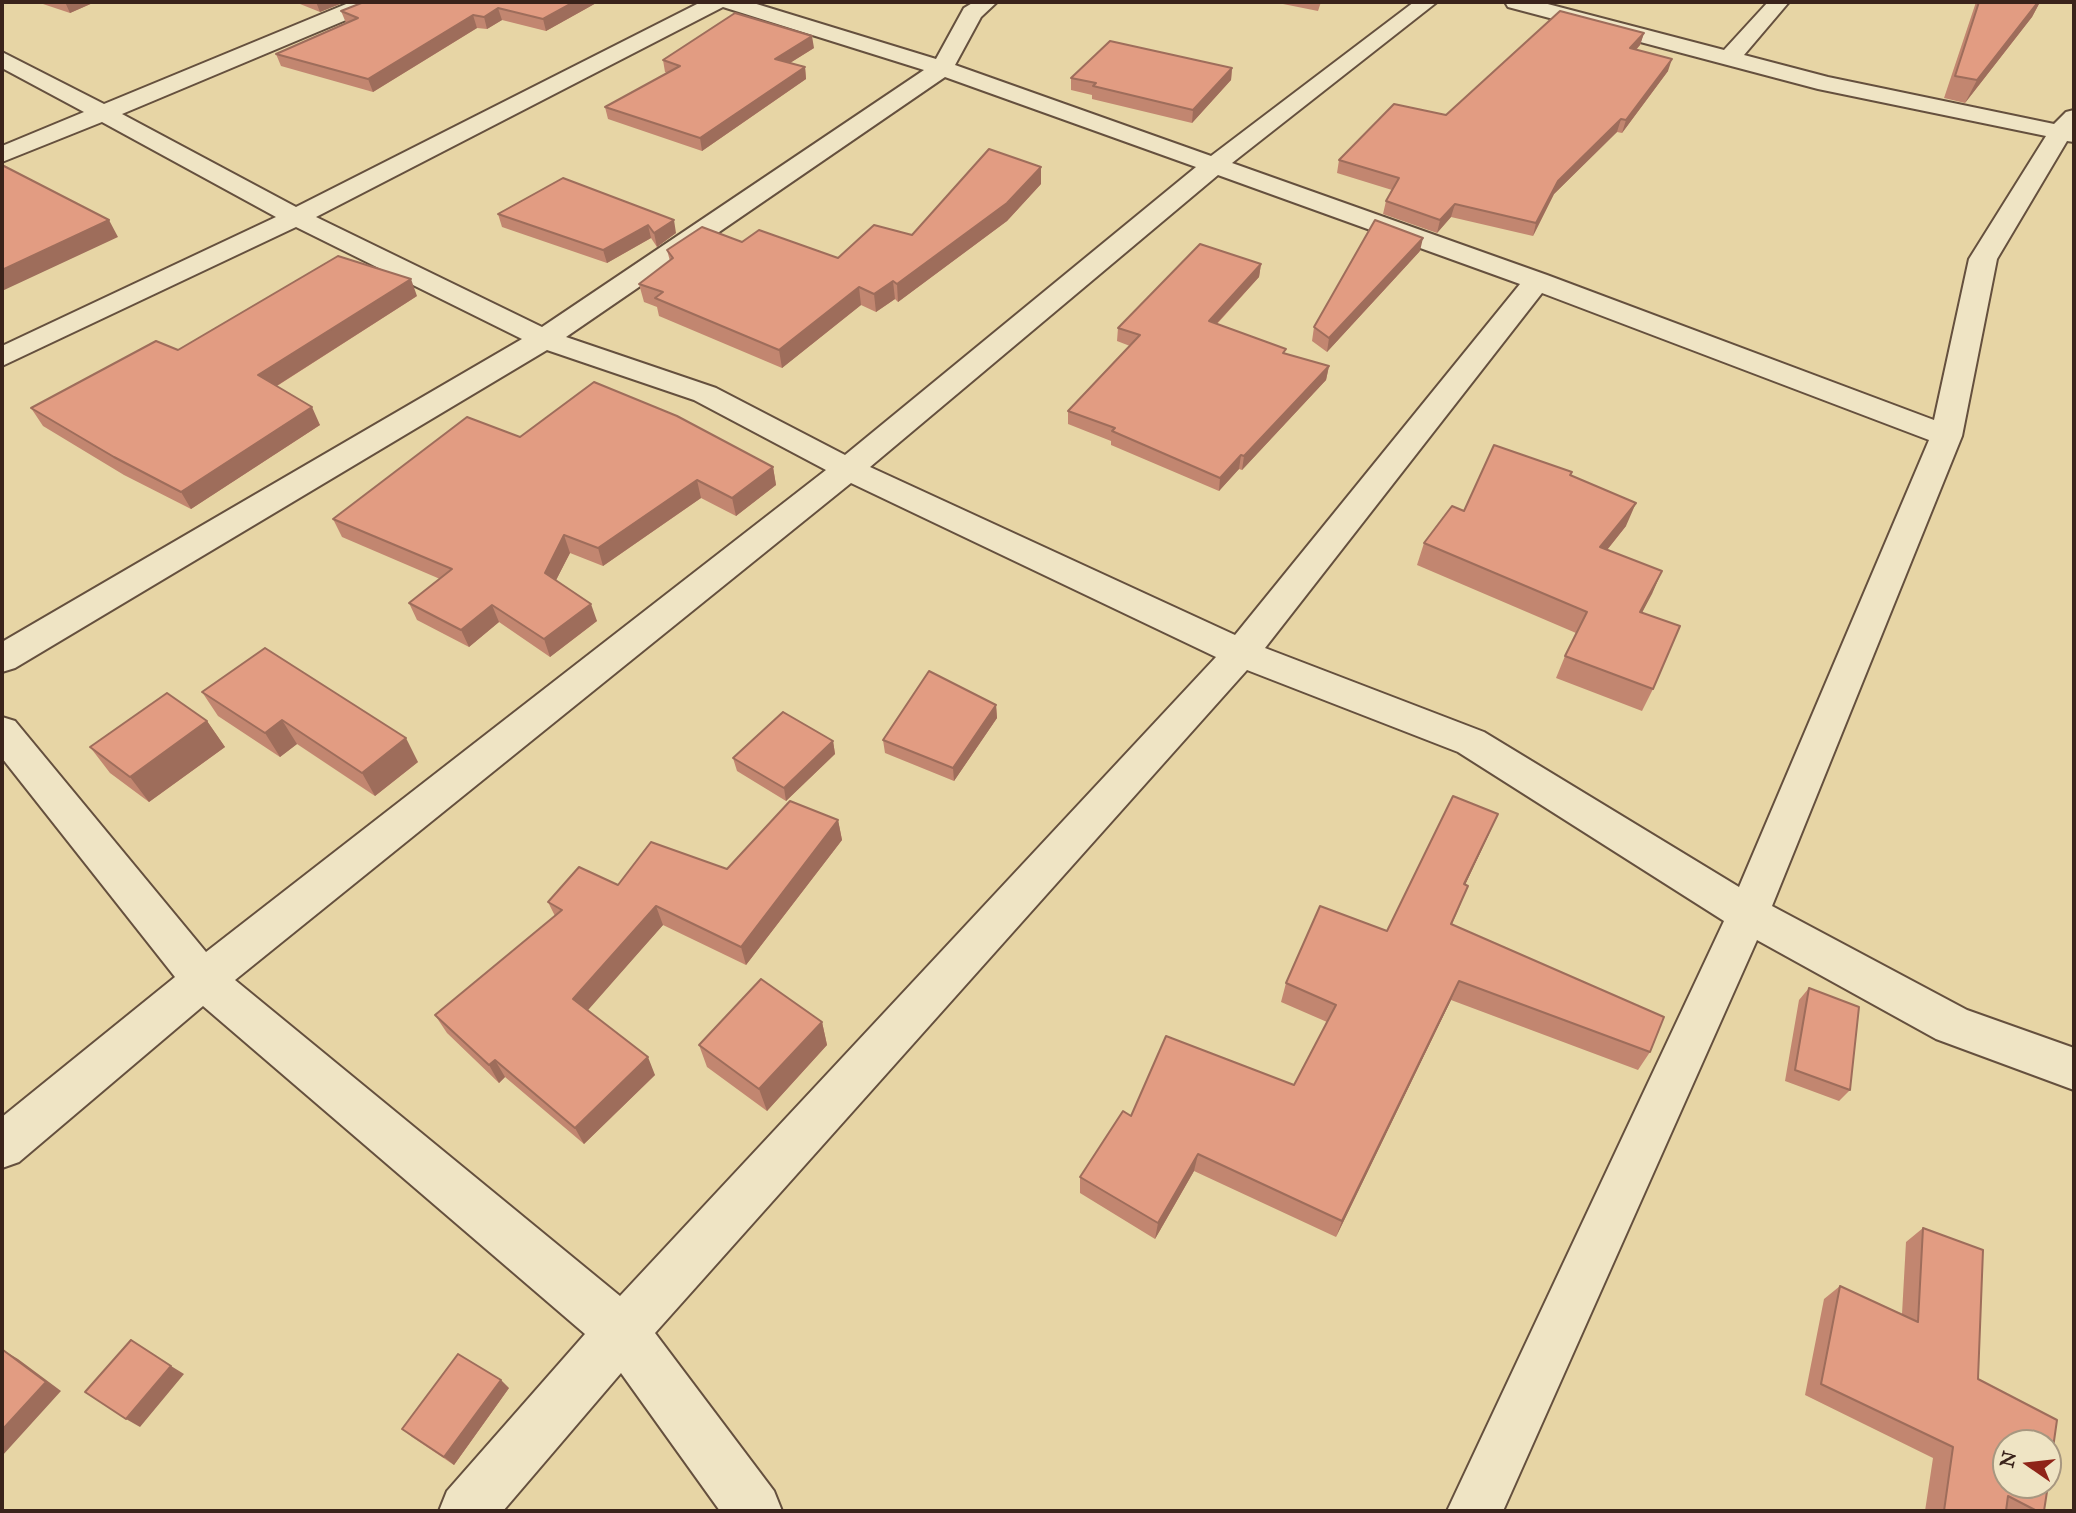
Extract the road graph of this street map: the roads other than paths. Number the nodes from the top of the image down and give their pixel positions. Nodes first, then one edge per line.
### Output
1 (369, 2) edge
2 (717, 2) edge
3 (729, 2) edge
4 (987, 2) edge
5 (1427, 2) edge
6 (1516, 2) edge
7 (1779, 2) edge
8 (1729, 58) junction
9 (2, 59) edge
10 (942, 68) junction
11 (105, 114) junction
12 (2070, 128) edge
13 (2, 155) edge
14 (1213, 167) junction
15 (296, 217) junction
16 (1537, 281) junction
17 (544, 339) junction
18 (2, 358) edge
19 (1946, 436) junction
20 (848, 469) junction
21 (1241, 653) junction
22 (2, 659) edge
23 (2, 732) edge
24 (1748, 914) junction
25 (203, 980) junction
26 (2074, 1069) edge
27 (2, 1146) edge
28 (622, 1331) junction
29 (467, 1511) edge
30 (754, 1511) edge
31 (1475, 1511) edge

1 - 11 street
2 - 15 street
3 - 10 street
4 - 10 street
5 - 14 street
6 - 8 street
7 - 8 street
8 - 12 street
9 - 11 street
10 - 14 street
10 - 17 street
11 - 13 street
11 - 15 street
12 - 19 street
14 - 16 street
14 - 20 street
15 - 17 street
15 - 18 street
16 - 19 street
16 - 21 street
17 - 20 street
17 - 22 street
19 - 24 street
20 - 21 street
20 - 25 street
21 - 24 street
21 - 28 street
23 - 25 street
24 - 26 street
24 - 31 street
25 - 27 street
25 - 28 street
28 - 29 street
28 - 30 street

